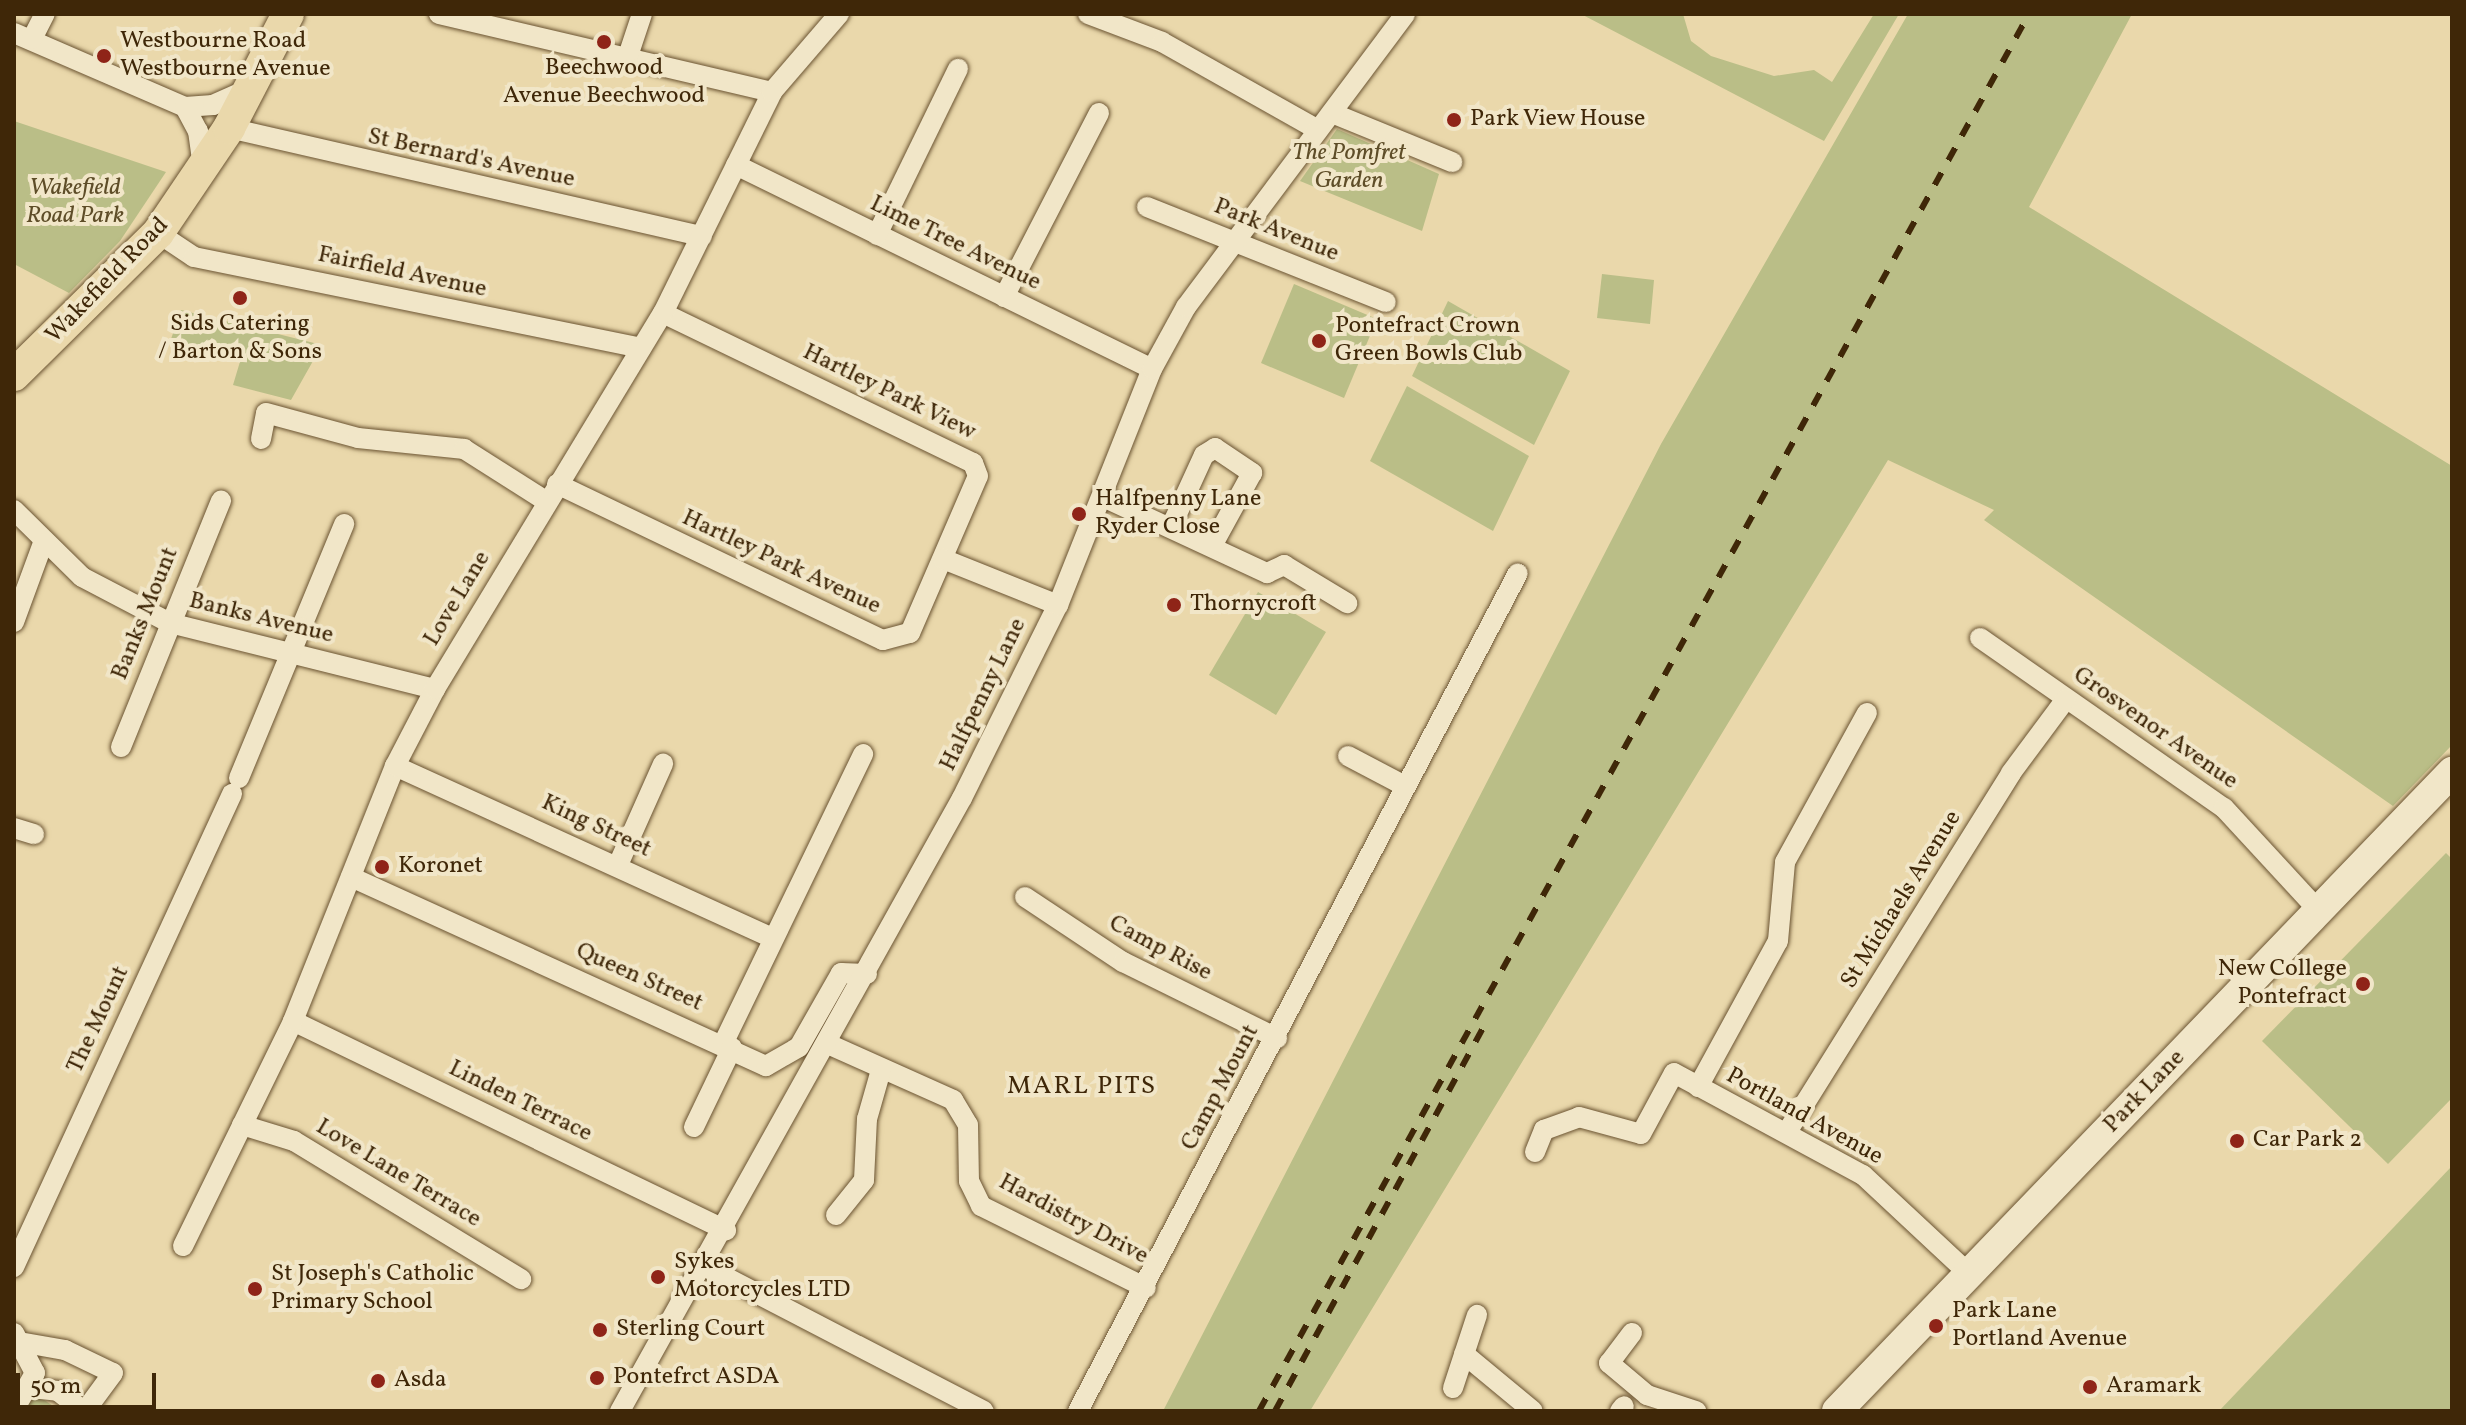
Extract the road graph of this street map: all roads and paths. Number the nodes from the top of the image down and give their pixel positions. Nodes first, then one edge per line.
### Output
1 (45, 14) edge
2 (288, 14) edge
3 (439, 14) edge
4 (642, 14) edge
5 (839, 14) edge
6 (1088, 14) edge
7 (1405, 14) edge
8 (23, 36) edge
9 (628, 56) junction
10 (958, 69) dead end
11 (250, 88) junction
12 (772, 92) junction
13 (185, 107) junction
14 (1099, 113) dead end
15 (1332, 113) junction
16 (229, 128) junction
17 (1318, 130) junction
18 (1452, 162) dead end
19 (736, 165) junction
20 (203, 171) junction
21 (1147, 207) dead end
22 (158, 233) junction
23 (877, 235) junction
24 (702, 236) junction
25 (1230, 241) junction
26 (1004, 297) junction
27 (1386, 302) dead end
28 (663, 313) junction
29 (641, 348) junction
30 (1152, 369) junction
31 (14, 375) edge
32 (261, 439) dead end
33 (551, 493) junction
34 (1103, 497) junction
35 (221, 501) dead end
36 (14, 510) edge
37 (344, 524) dead end
38 (1171, 527) junction
39 (43, 543) junction
40 (1212, 546) junction
41 (943, 559) junction
42 (1518, 573) dead end
43 (1347, 603) dead end
44 (1058, 605) junction
45 (14, 622) edge
46 (170, 623) junction
47 (1980, 638) dead end
48 (290, 654) junction
49 (435, 689) junction
50 (2066, 699) junction
51 (1867, 713) dead end
52 (121, 747) dead end
53 (863, 754) dead end
54 (1348, 756) dead end
55 (663, 764) dead end
56 (395, 766) junction
57 (2452, 772) edge
58 (1401, 784) junction
59 (14, 828) edge
60 (34, 834) dead end
61 (618, 865) junction
62 (351, 877) junction
63 (1025, 897) dead end
64 (2320, 912) junction
65 (773, 938) junction
66 (867, 974) junction
67 (293, 1021) junction
68 (1277, 1038) junction
69 (828, 1044) junction
70 (728, 1046) junction
71 (881, 1070) junction
72 (1698, 1087) junction
73 (242, 1125) junction
74 (694, 1127) dead end
75 (1787, 1132) junction
76 (1535, 1152) dead end
77 (836, 1215) dead end
78 (726, 1230) junction
79 (183, 1246) dead end
80 (704, 1266) junction
81 (14, 1267) edge
82 (1968, 1273) junction
83 (521, 1279) dead end
84 (1146, 1288) junction
85 (1477, 1315) dead end
86 (1632, 1333) dead end
87 (20, 1338) edge
88 (1464, 1354) junction
89 (31, 1388) junction
90 (1453, 1388) dead end
91 (14, 1410) edge
92 (84, 1411) edge
93 (620, 1411) edge
94 (984, 1411) edge
95 (1078, 1411) edge
96 (1533, 1411) edge
97 (1696, 1411) edge
98 (1837, 1411) edge

1 - 8 street
2 - 11 main road, Wakefield Road
3 - 9 street
4 - 9 street
5 - 12 street, Love Lane
6 - 17 street
7 - 15 street, Halfpenny Lane
8 - 13 street
9 - 12 street
10 - 23 street
11 - 13 street
11 - 16 main road, Wakefield Road
12 - 19 street, Love Lane
13 - 20 street
14 - 26 street
15 - 17 street, Halfpenny Lane
15 - 18 street
16 - 20 main road, Wakefield Road
16 - 24 street, St Bernard's Avenue
17 - 25 street, Halfpenny Lane
19 - 23 street, Lime Tree Avenue
19 - 24 street, Love Lane
20 - 22 main road, Wakefield Road
21 - 25 street, Park Avenue
22 - 29 street, Fairfield Avenue
22 - 31 main road, Wakefield Road
23 - 26 street, Lime Tree Avenue
24 - 28 street, Love Lane
25 - 27 street, Park Avenue
25 - 30 street, Halfpenny Lane
26 - 30 street, Lime Tree Avenue
28 - 29 street, Love Lane
28 - 41 street, Hartley Park View
29 - 33 street, Love Lane
30 - 34 street, Halfpenny Lane
32 - 33 street
33 - 41 street, Hartley Park Avenue
33 - 49 street, Love Lane
34 - 38 street
34 - 44 street, Halfpenny Lane
35 - 46 street, Banks Mount
36 - 39 street, Banks Avenue
37 - 48 street, The Mount
38 - 40 street
38 - 40 street
39 - 45 street
39 - 46 street, Banks Avenue
40 - 43 street
41 - 44 street
42 - 58 street, Camp Mount
44 - 66 street, Halfpenny Lane
46 - 48 street, Banks Avenue
46 - 52 street, Banks Mount
47 - 50 street, Grosvenor Avenue
48 - 49 street, Banks Avenue
48 - 81 street, The Mount
49 - 56 street, Love Lane
50 - 64 street, Grosvenor Avenue
50 - 75 street, St Michaels Avenue
51 - 72 street
53 - 65 street
54 - 58 street
55 - 61 street
56 - 61 street, King Street
56 - 62 street, Love Lane
57 - 64 main road, Park Lane
58 - 68 street, Camp Mount
59 - 60 street
61 - 65 street, King Street
62 - 67 street, Love Lane
62 - 70 street, Queen Street
63 - 68 street, Camp Rise
64 - 82 main road, Park Lane
65 - 70 street
66 - 69 street, Halfpenny Lane
66 - 70 street, Queen Street
67 - 73 street, Love Lane
67 - 78 street, Linden Terrace
68 - 84 street, Camp Mount
69 - 71 street, Hardistry Drive
69 - 78 street, Halfpenny Lane
70 - 74 street
71 - 77 street
71 - 84 street, Hardistry Drive
72 - 75 street, Portland Avenue
72 - 76 street, Portland Avenue
73 - 79 street, Love Lane
73 - 83 street, Love Lane Terrace
75 - 82 street, Portland Avenue
78 - 80 street, Halfpenny Lane
80 - 93 street, Halfpenny Lane
80 - 94 street
82 - 98 main road, Park Lane
84 - 95 street, Camp Mount
85 - 88 street
86 - 97 street
87 - 89 street
87 - 92 street
88 - 90 street
88 - 96 street
89 - 91 street
89 - 92 street

